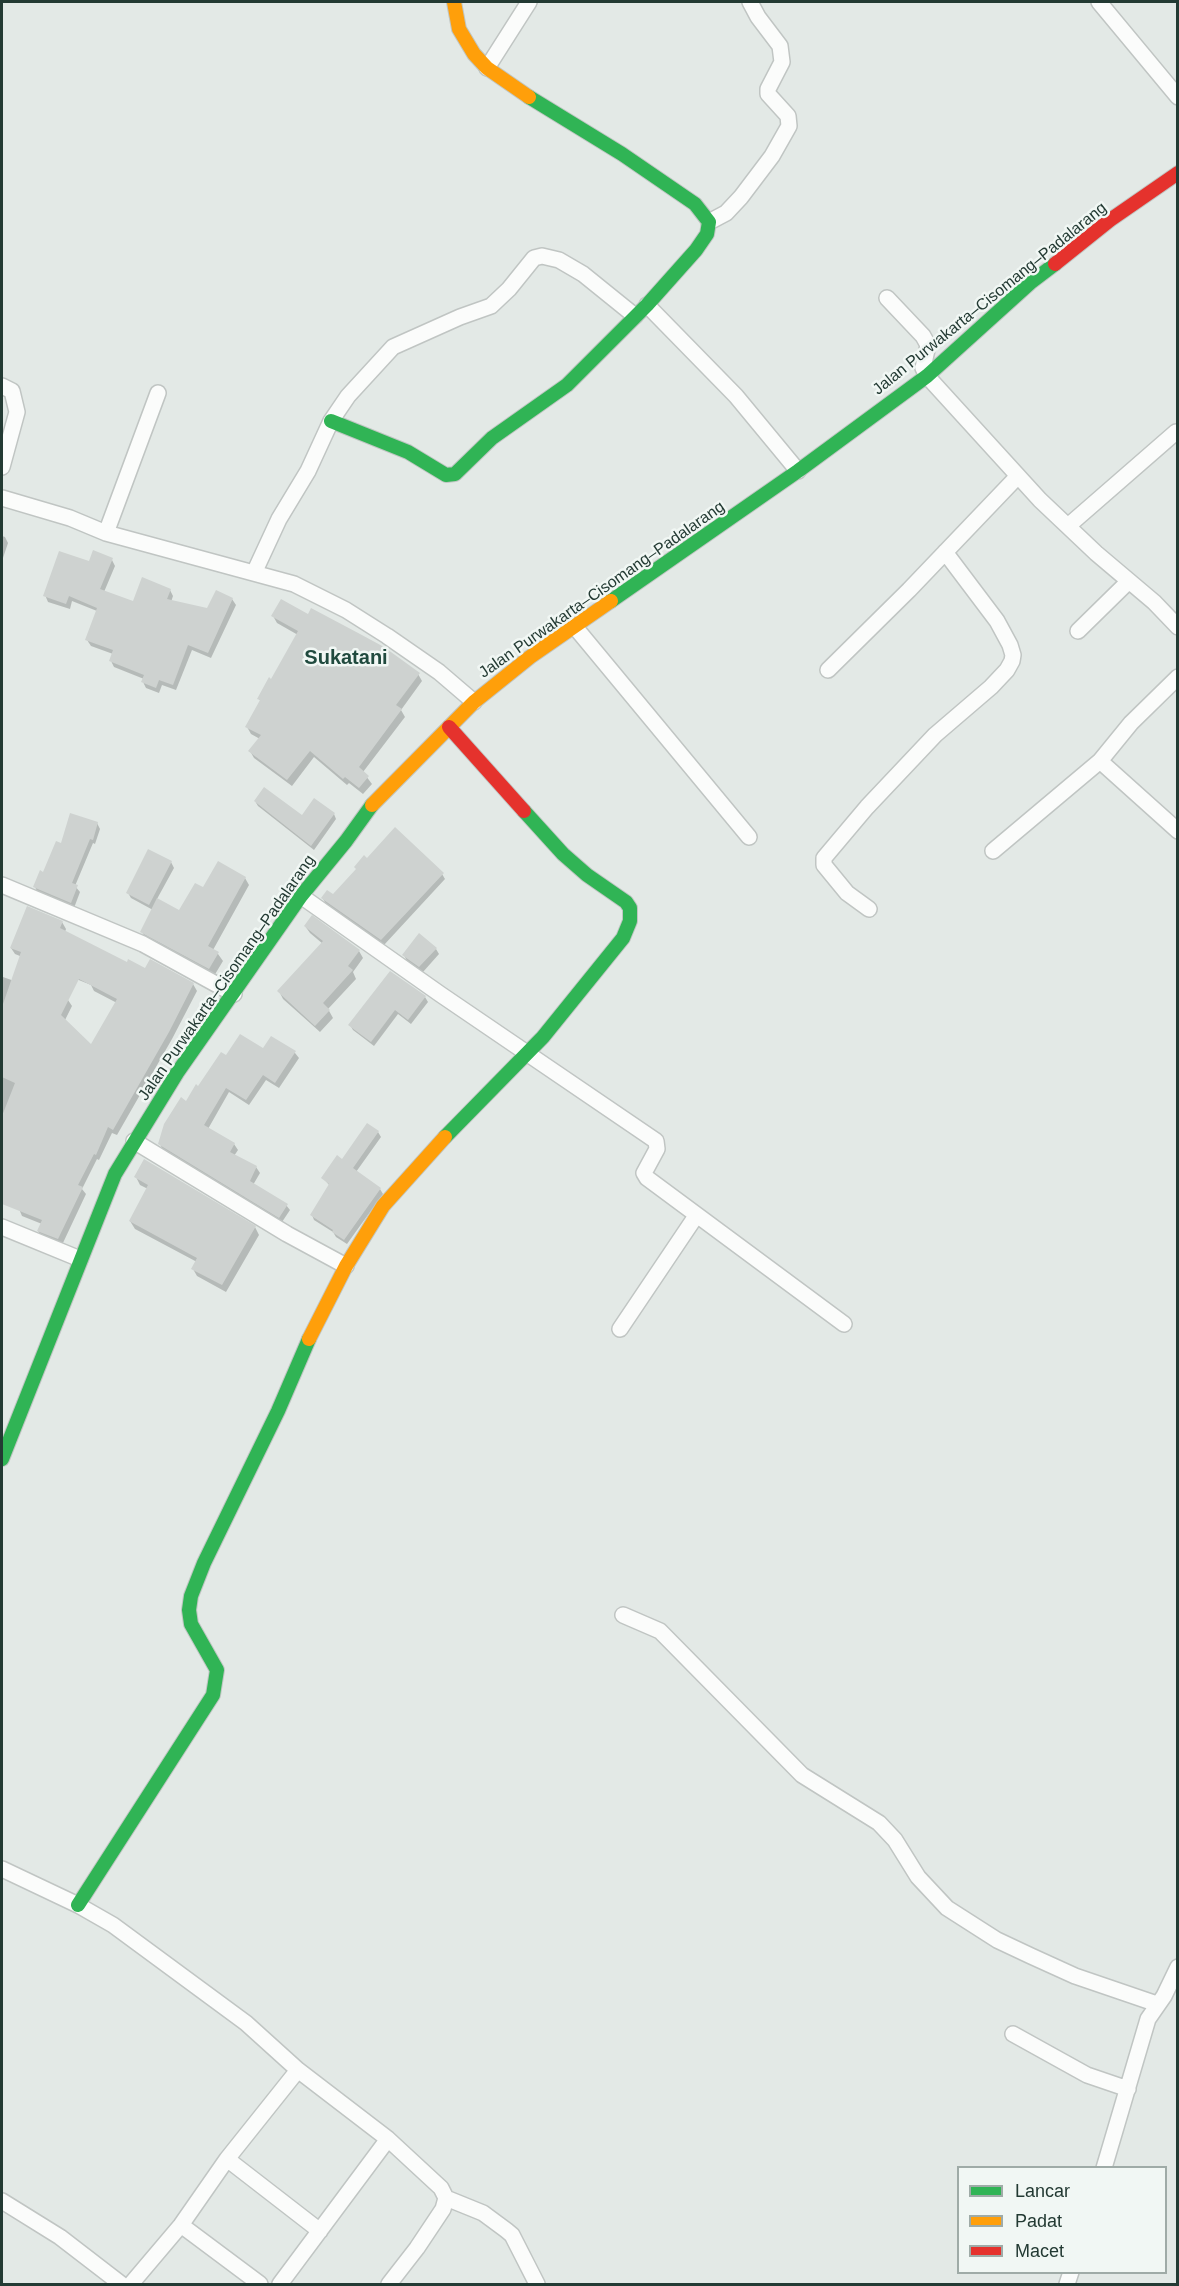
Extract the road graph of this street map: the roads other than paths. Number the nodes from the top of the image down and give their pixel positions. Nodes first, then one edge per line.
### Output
1 (454, 2) edge
2 (529, 2) edge
3 (750, 2) edge
4 (1099, 2) edge
5 (487, 68) junction
6 (1178, 97) edge
7 (1178, 173) edge
8 (709, 222) junction
9 (887, 298) dead end
10 (647, 305) junction
11 (635, 316) junction
12 (927, 376) junction
13 (2, 386) edge
14 (159, 393) dead end
15 (331, 421) junction
16 (1176, 432) edge
17 (2, 467) edge
18 (798, 471) junction
19 (1017, 477) junction
20 (2, 498) edge
21 (1068, 526) junction
22 (106, 533) junction
23 (945, 552) junction
24 (254, 573) junction
25 (1129, 581) junction
26 (575, 627) junction
27 (1178, 627) edge
28 (1078, 631) dead end
29 (828, 670) dead end
30 (1178, 677) edge
31 (474, 702) junction
32 (449, 727) junction
33 (1100, 761) junction
34 (1178, 831) edge
35 (749, 837) dead end
36 (993, 851) dead end
37 (2, 885) edge
38 (301, 896) junction
39 (869, 909) dead end
40 (234, 994) junction
41 (527, 1053) junction
42 (134, 1141) junction
43 (696, 1216) junction
44 (2, 1227) edge
45 (80, 1259) junction
46 (346, 1266) junction
47 (844, 1324) dead end
48 (620, 1329) dead end
49 (7, 1427) edge
50 (2, 1459) edge
51 (623, 1615) dead end
52 (2, 1869) edge
53 (78, 1905) junction
54 (1178, 1967) edge
55 (1157, 2004) junction
56 (1013, 2034) dead end
57 (297, 2070) junction
58 (1128, 2089) junction
59 (388, 2139) junction
60 (227, 2158) junction
61 (1105, 2166) edge
62 (446, 2198) junction
63 (2, 2201) edge
64 (181, 2225) junction
65 (320, 2231) junction
66 (121, 2284) edge
67 (131, 2284) edge
68 (260, 2284) edge
69 (280, 2284) edge
70 (389, 2284) edge
71 (537, 2284) edge

1 - 5 main road
2 - 5 street
3 - 8 street
4 - 6 street
5 - 8 main road
7 - 12 main road, Jalan Purwakarta–Cisomang–Padalarang
8 - 10 main road
9 - 12 street
10 - 11 main road
10 - 18 street
11 - 15 main road
11 - 15 street
12 - 18 main road, Jalan Purwakarta–Cisomang–Padalarang
12 - 19 street
13 - 17 street
14 - 22 street
15 - 24 street
16 - 21 street
18 - 26 main road, Jalan Purwakarta–Cisomang–Padalarang
19 - 21 street
19 - 23 street
20 - 22 street
21 - 25 street
22 - 24 street
23 - 29 street
23 - 39 street
24 - 31 street
25 - 27 street
25 - 28 street
26 - 31 main road, Jalan Purwakarta–Cisomang–Padalarang
26 - 35 street
30 - 33 street
31 - 32 main road, Jalan Purwakarta–Cisomang–Padalarang
32 - 38 main road, Jalan Purwakarta–Cisomang–Padalarang
32 - 41 main road
33 - 34 street
33 - 36 street
37 - 40 street
38 - 40 main road, Jalan Purwakarta–Cisomang–Padalarang
38 - 41 street
40 - 42 main road, Jalan Purwakarta–Cisomang–Padalarang
41 - 43 street
41 - 46 main road
42 - 45 main road, Jalan Purwakarta–Cisomang–Padalarang
42 - 46 street
43 - 47 street
43 - 48 street
44 - 45 street
45 - 49 main road, Jalan Purwakarta–Cisomang–Padalarang
46 - 53 main road
49 - 50 main road, Jalan Purwakarta–Cisomang–Padalarang
51 - 55 street
52 - 53 street
53 - 57 street
54 - 55 street
55 - 58 street
56 - 58 street
57 - 59 street
57 - 60 street
58 - 61 street
59 - 62 street
59 - 65 street
60 - 64 street
60 - 65 street
62 - 70 street
62 - 71 street
63 - 66 street
64 - 67 street
64 - 68 street
65 - 69 street

